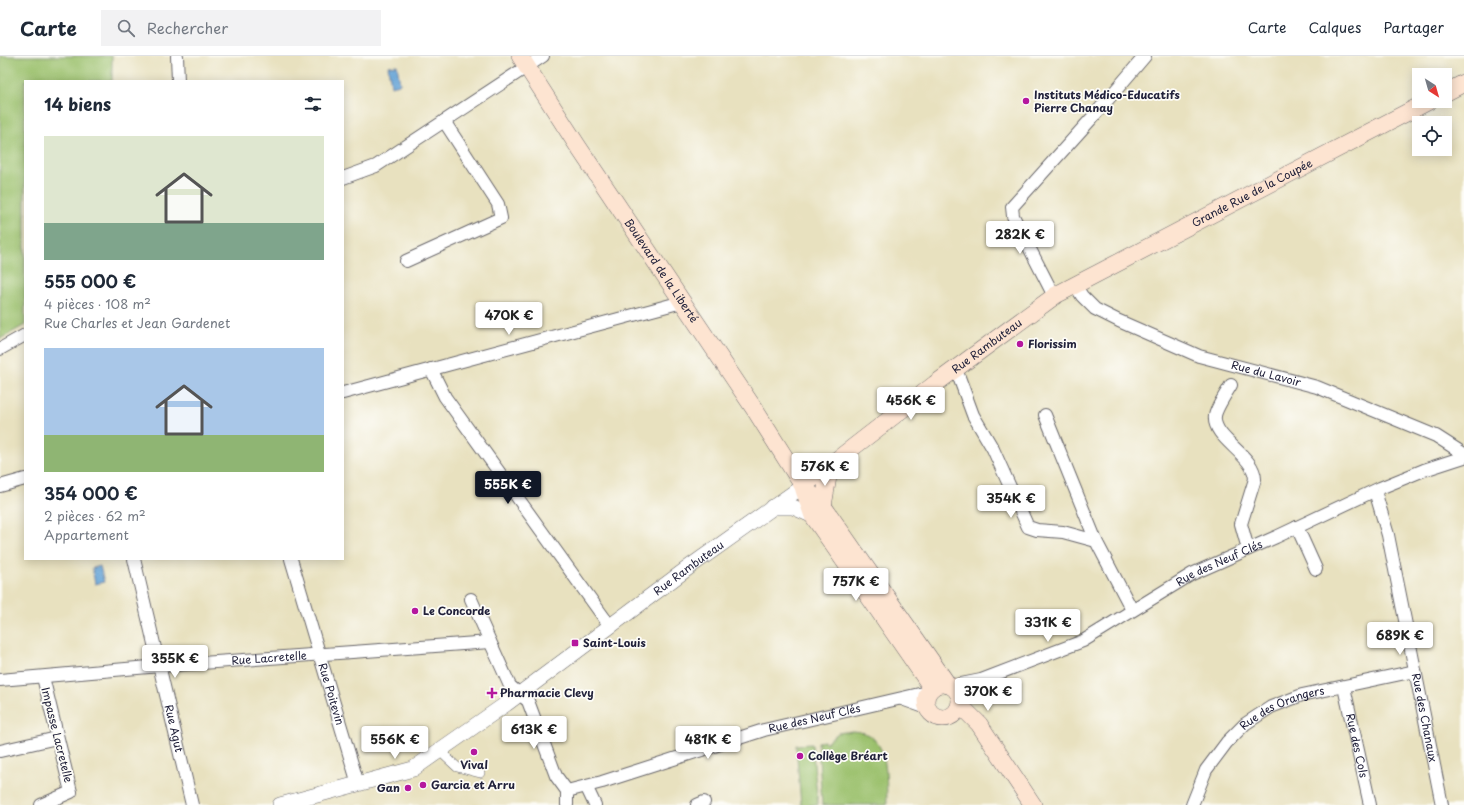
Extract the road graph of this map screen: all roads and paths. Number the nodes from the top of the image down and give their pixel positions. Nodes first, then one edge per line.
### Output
1 (177, 56) edge
2 (543, 56) edge
3 (1145, 56) edge
4 (523, 61) edge
5 (178, 80) edge
6 (1464, 83) edge
7 (1452, 89) edge
8 (1416, 108) edge
9 (444, 121) junction
10 (344, 178) edge
11 (406, 261) dead end
12 (1075, 285) junction
13 (1054, 296) junction
14 (682, 302) junction
15 (24, 336) edge
16 (0, 349) edge
17 (431, 369) junction
18 (956, 369) junction
19 (1231, 385) dead end
20 (344, 393) edge
21 (1045, 415) dead end
22 (1464, 456) edge
23 (830, 465) junction
24 (24, 479) edge
25 (0, 486) edge
26 (803, 486) junction
27 (1375, 491) junction
28 (772, 507) junction
29 (818, 511) junction
30 (1297, 527) junction
31 (1096, 541) junction
32 (1248, 549) junction
33 (134, 560) edge
34 (291, 560) edge
35 (1316, 569) dead end
36 (471, 599) dead end
37 (1132, 610) junction
38 (610, 626) junction
39 (490, 642) junction
40 (319, 654) junction
41 (160, 666) junction
42 (1415, 671) junction
43 (43, 677) junction
44 (0, 680) edge
45 (1344, 687) junction
46 (520, 693) junction
47 (942, 697) junction
48 (902, 699) junction
49 (57, 738) junction
50 (0, 751) edge
51 (445, 756) dead end
52 (480, 772) dead end
53 (358, 784) junction
54 (586, 786) junction
55 (567, 790) junction
56 (41, 805) edge
57 (192, 805) edge
58 (280, 805) edge
59 (567, 805) edge
60 (594, 805) edge
61 (1033, 805) edge
62 (1192, 805) edge
63 (1370, 805) edge
64 (1442, 805) edge

1 - 5 street
2 - 4 street
3 - 13 street
4 - 9 street
4 - 14 main road, Boulevard de la Liberté
6 - 7 main road
8 - 12 main road, Grande Rue de la Coupée
9 - 10 street
9 - 11 street
12 - 13 main road, Rue Rambuteau
12 - 22 street, Rue du Lavoir
13 - 18 main road, Rue Rambuteau
14 - 17 street
14 - 26 main road, Boulevard de la Liberté
15 - 16 street
17 - 20 street
17 - 38 street
18 - 23 main road, Rue Rambuteau
18 - 31 street
19 - 32 street
21 - 31 street
22 - 27 street, Rue des Neuf Clés
23 - 26 main road, Rue Rambuteau
23 - 29 main road
24 - 25 street
26 - 28 street, Rue Rambuteau
26 - 29 main road, Boulevard de la Liberté
27 - 30 street, Rue des Neuf Clés
27 - 42 street, Rue des Chanaux
28 - 29 street
28 - 38 street, Rue Rambuteau
29 - 47 main road
29 - 47 main road
30 - 32 street, Rue des Neuf Clés
30 - 35 street
31 - 37 street
32 - 37 street, Rue des Neuf Clés
33 - 41 street, Rue Agut
34 - 40 street, Rue Poitevin
36 - 39 street
37 - 47 street, Rue des Neuf Clés
38 - 46 street, Rue Rambuteau
39 - 40 street, Rue Lacretelle
39 - 46 street
40 - 41 street, Rue Lacretelle
40 - 53 street, Rue Poitevin
41 - 43 street, Rue Lacretelle
41 - 57 street, Rue Agut
42 - 45 street, Rue des Orangers
42 - 64 street, Rue des Chanaux
43 - 44 street, Rue Lacretelle
43 - 49 street, Impasse Lacretelle
45 - 62 street, Rue des Orangers
45 - 63 street, Rue des Cols
46 - 53 street, Rue Rambuteau
46 - 55 street
47 - 48 street
47 - 48 street, Rue des Neuf Clés
47 - 61 main road
48 - 54 street, Rue des Neuf Clés
49 - 50 street
49 - 56 street, Impasse Lacretelle
51 - 52 street
53 - 58 street, Rue Rambuteau
54 - 55 street, Rue des Neuf Clés
54 - 60 street
55 - 59 street

